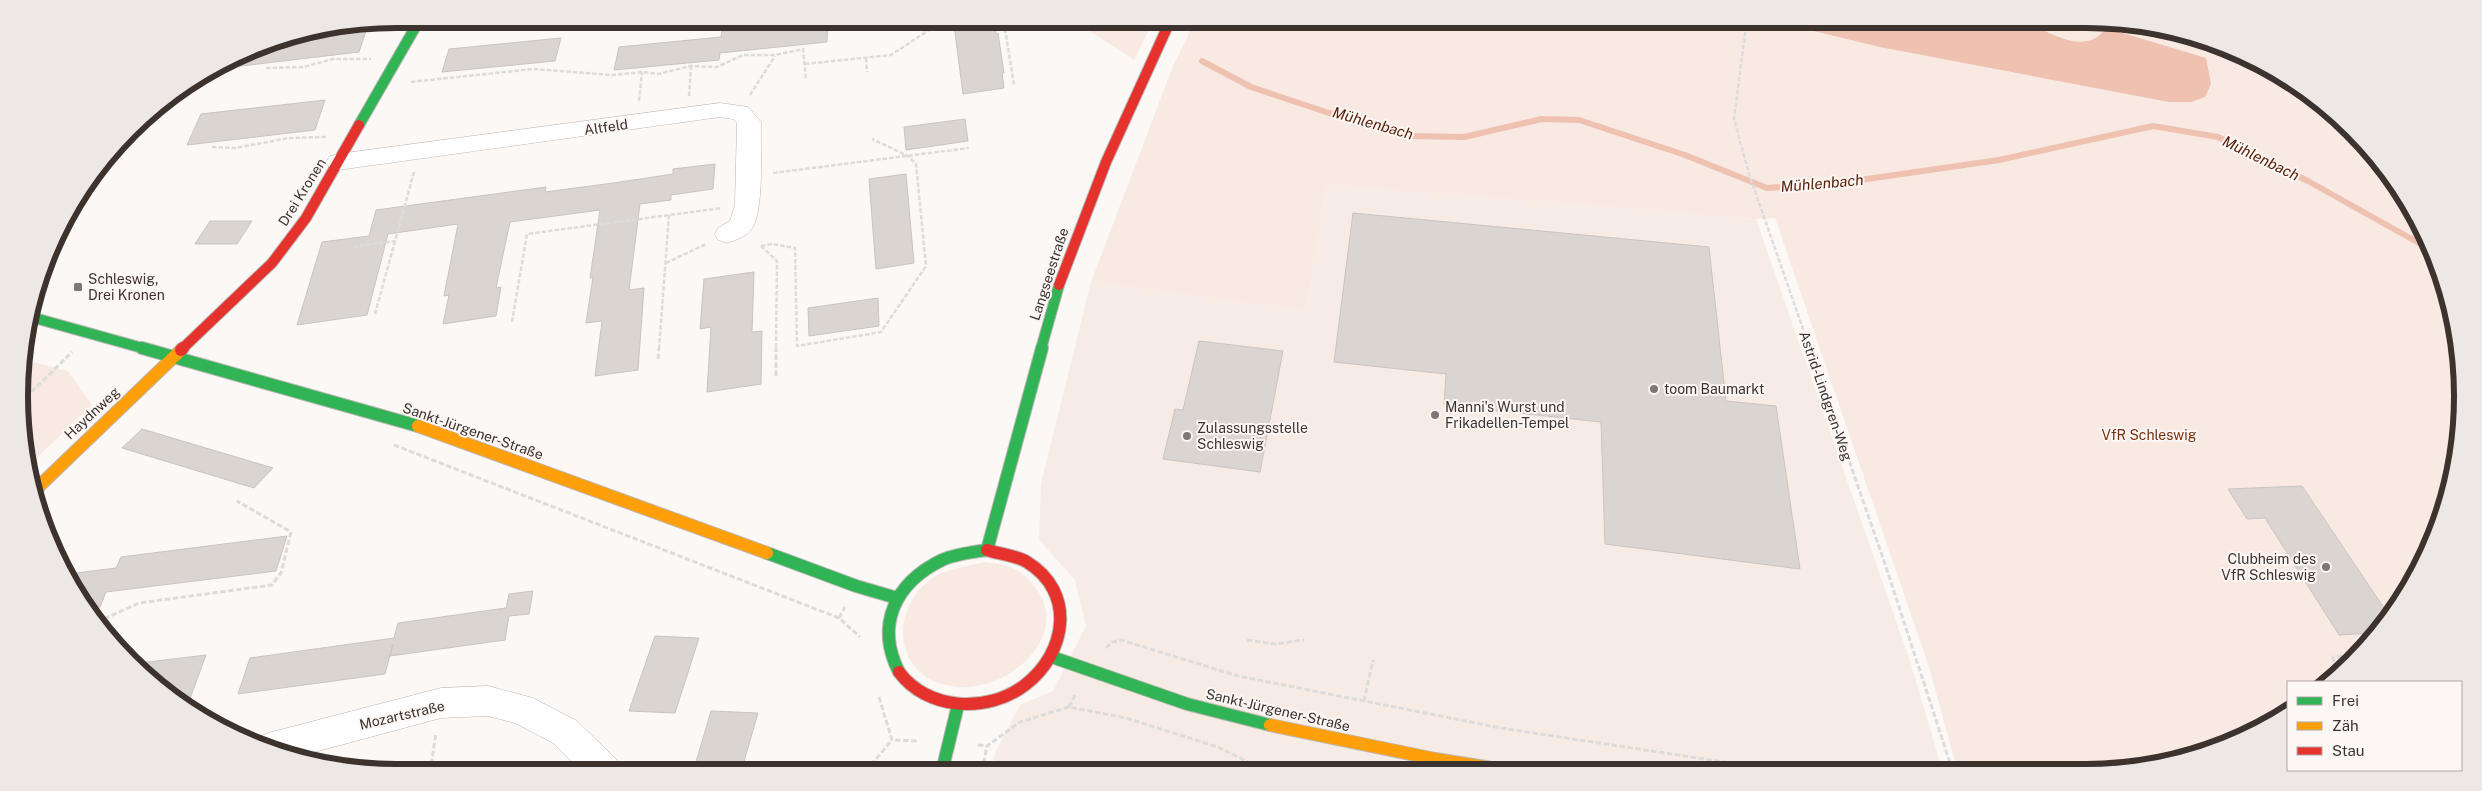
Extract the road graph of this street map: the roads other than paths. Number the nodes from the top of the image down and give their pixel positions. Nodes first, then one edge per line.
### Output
1 (415, 28) edge
2 (1168, 28) edge
3 (338, 162) junction
4 (738, 222) road end
5 (36, 318) edge
6 (175, 357) junction
7 (39, 486) edge
8 (987, 550) junction
9 (897, 598) junction
10 (1052, 657) junction
11 (958, 705) junction
12 (280, 745) edge
13 (598, 764) edge
14 (944, 764) edge
15 (1466, 764) edge

1 - 3 street, Drei Kronen
2 - 8 street, Langseestraße
3 - 4 street, Altfeld
3 - 6 street, Drei Kronen
5 - 6 street, Sankt-Jürgener-Straße
6 - 7 street, Haydnweg
6 - 9 street, Sankt-Jürgener-Straße
8 - 9 street
8 - 10 street
9 - 11 street
10 - 11 street
10 - 15 street, Sankt-Jürgener-Straße
11 - 14 street
12 - 13 street, Mozartstraße

